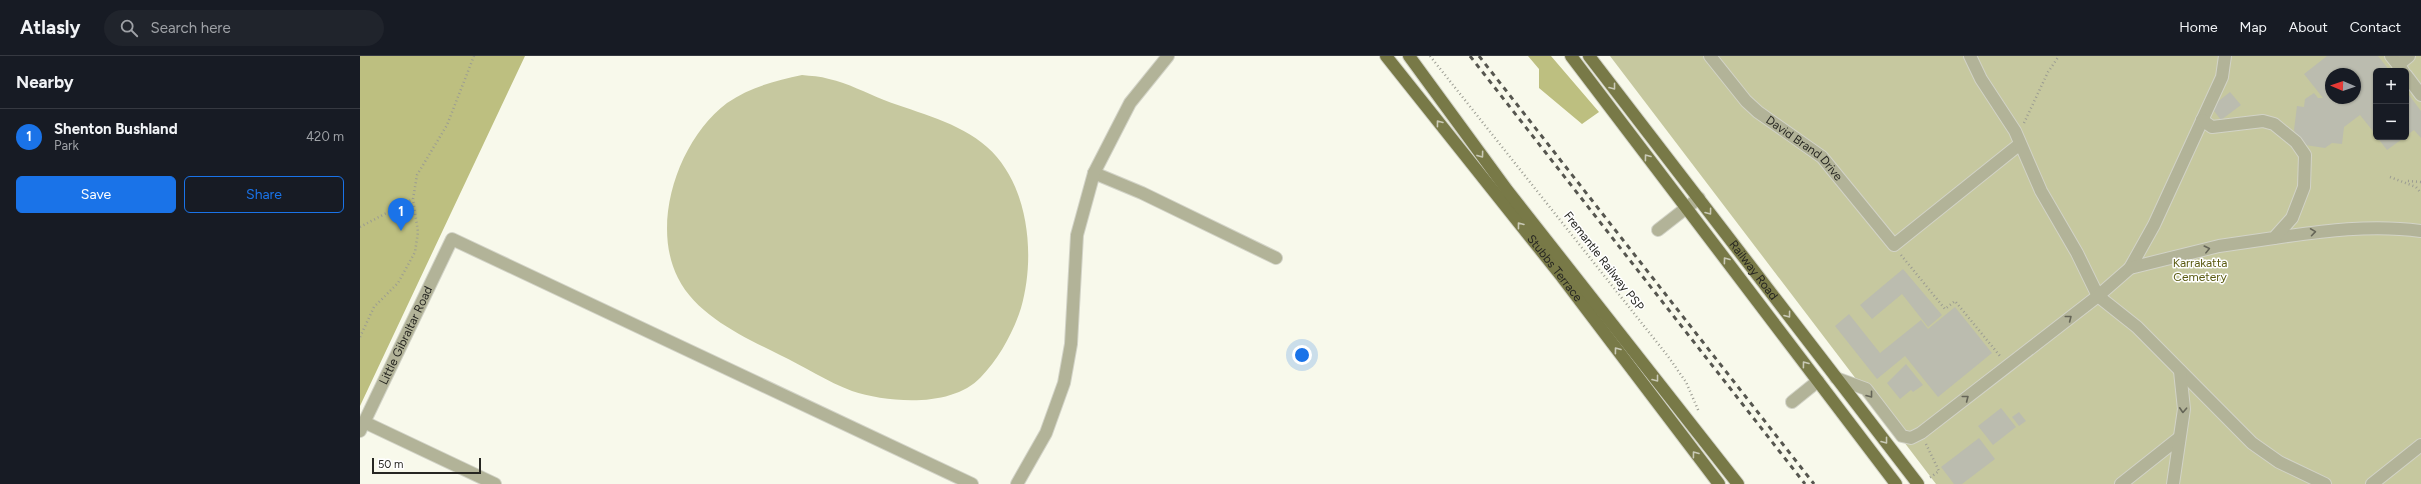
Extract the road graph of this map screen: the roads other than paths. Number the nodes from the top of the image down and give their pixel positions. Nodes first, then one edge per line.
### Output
1 (1168, 56) edge
2 (1386, 56) edge
3 (1409, 56) edge
4 (1571, 56) edge
5 (1590, 56) edge
6 (1710, 56) edge
7 (1970, 56) edge
8 (2225, 56) edge
9 (2409, 56) edge
10 (2397, 64) edge
11 (2409, 80) edge
12 (2421, 95) edge
13 (2202, 120) junction
14 (2020, 144) junction
15 (1094, 173) junction
16 (1699, 198) junction
17 (1686, 208) junction
18 (1658, 230) dead end
19 (2421, 231) edge
20 (2274, 238) junction
21 (1276, 258) dead end
22 (2130, 268) junction
23 (2098, 296) junction
24 (2180, 371) junction
25 (1836, 378) junction
26 (1818, 381) junction
27 (1792, 402) dead end
28 (362, 427) edge
29 (2179, 438) junction
30 (2421, 445) edge
31 (1734, 483) edge
32 (495, 484) edge
33 (972, 484) edge
34 (1017, 484) edge
35 (1719, 484) edge
36 (1896, 484) edge
37 (1918, 484) edge
38 (2121, 484) edge
39 (2173, 484) edge
40 (2325, 484) edge
41 (2372, 484) edge

1 - 15 lane
35 -> 2 main road, Stubbs Terrace
3 -> 31 main road, Stubbs Terrace
17 -> 4 main road, Railway Road
5 -> 16 main road, Railway Road
6 - 14 lane, David Brand Drive
7 - 14 lane
8 - 13 lane
9 - 10 lane
11 - 12 lane
13 - 20 lane
13 - 22 lane
14 - 23 lane
15 - 21 lane
15 - 34 lane
16 - 17 lane
16 -> 25 main road, Railway Road
17 - 18 lane
26 -> 17 main road, Railway Road
20 -> 19 lane
22 -> 20 lane
22 - 23 lane
23 - 24 lane
25 -> 23 lane
24 -> 29 lane
24 - 40 lane
25 -> 37 main road, Railway Road
26 - 27 lane
26 - 36 main road, Railway Road
28 - 32 lane
28 - 33 lane, Little Gibraltar Road
29 - 38 lane
29 - 39 lane
30 - 41 lane

